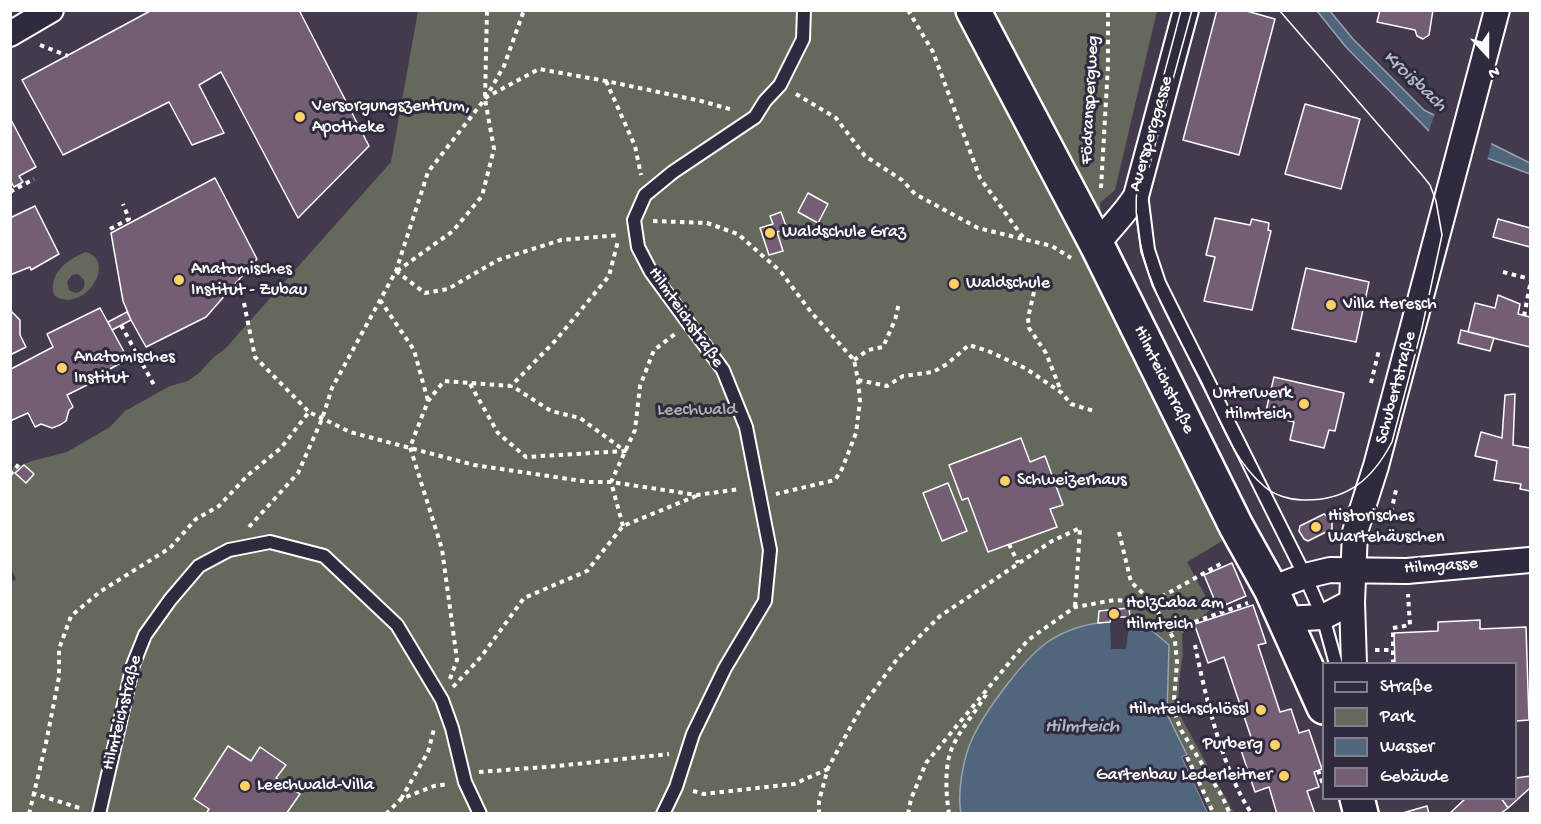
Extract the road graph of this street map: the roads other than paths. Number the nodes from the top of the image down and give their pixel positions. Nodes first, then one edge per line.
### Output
1 (51, 10) edge
2 (804, 10) edge
3 (974, 10) edge
4 (1186, 10) edge
5 (1497, 10) edge
6 (10, 34) edge
7 (1141, 180) junction
8 (1087, 254) junction
9 (1530, 560) edge
10 (1352, 571) junction
11 (1305, 576) junction
12 (1264, 594) junction
13 (1352, 602) junction
14 (1323, 618) junction
15 (1284, 620) junction
16 (1336, 662) edge
17 (1354, 662) edge
18 (1322, 705) edge
19 (99, 813) edge
20 (480, 813) edge
21 (663, 813) edge

1 - 6 street
2 - 21 lane, Hilmteichstraße
3 - 8 main road, Hilmteichstraße
4 - 7 street, Auersperggasse
5 - 10 street, Schubertstraße
7 - 8 street, Auersperggasse
7 - 11 lane
8 - 12 main road, Hilmteichstraße
9 - 10 street, Hilmgasse
10 - 11 street
10 - 13 street, Schubertstraße
11 - 12 street
11 - 14 lane
12 - 15 main road, Hilmteichstraße
13 - 14 street
13 - 17 street, Schubertstraße
14 - 15 street
14 - 16 lane
15 - 18 main road, Hilmteichstraße
19 - 20 lane, Hilmteichstraße

